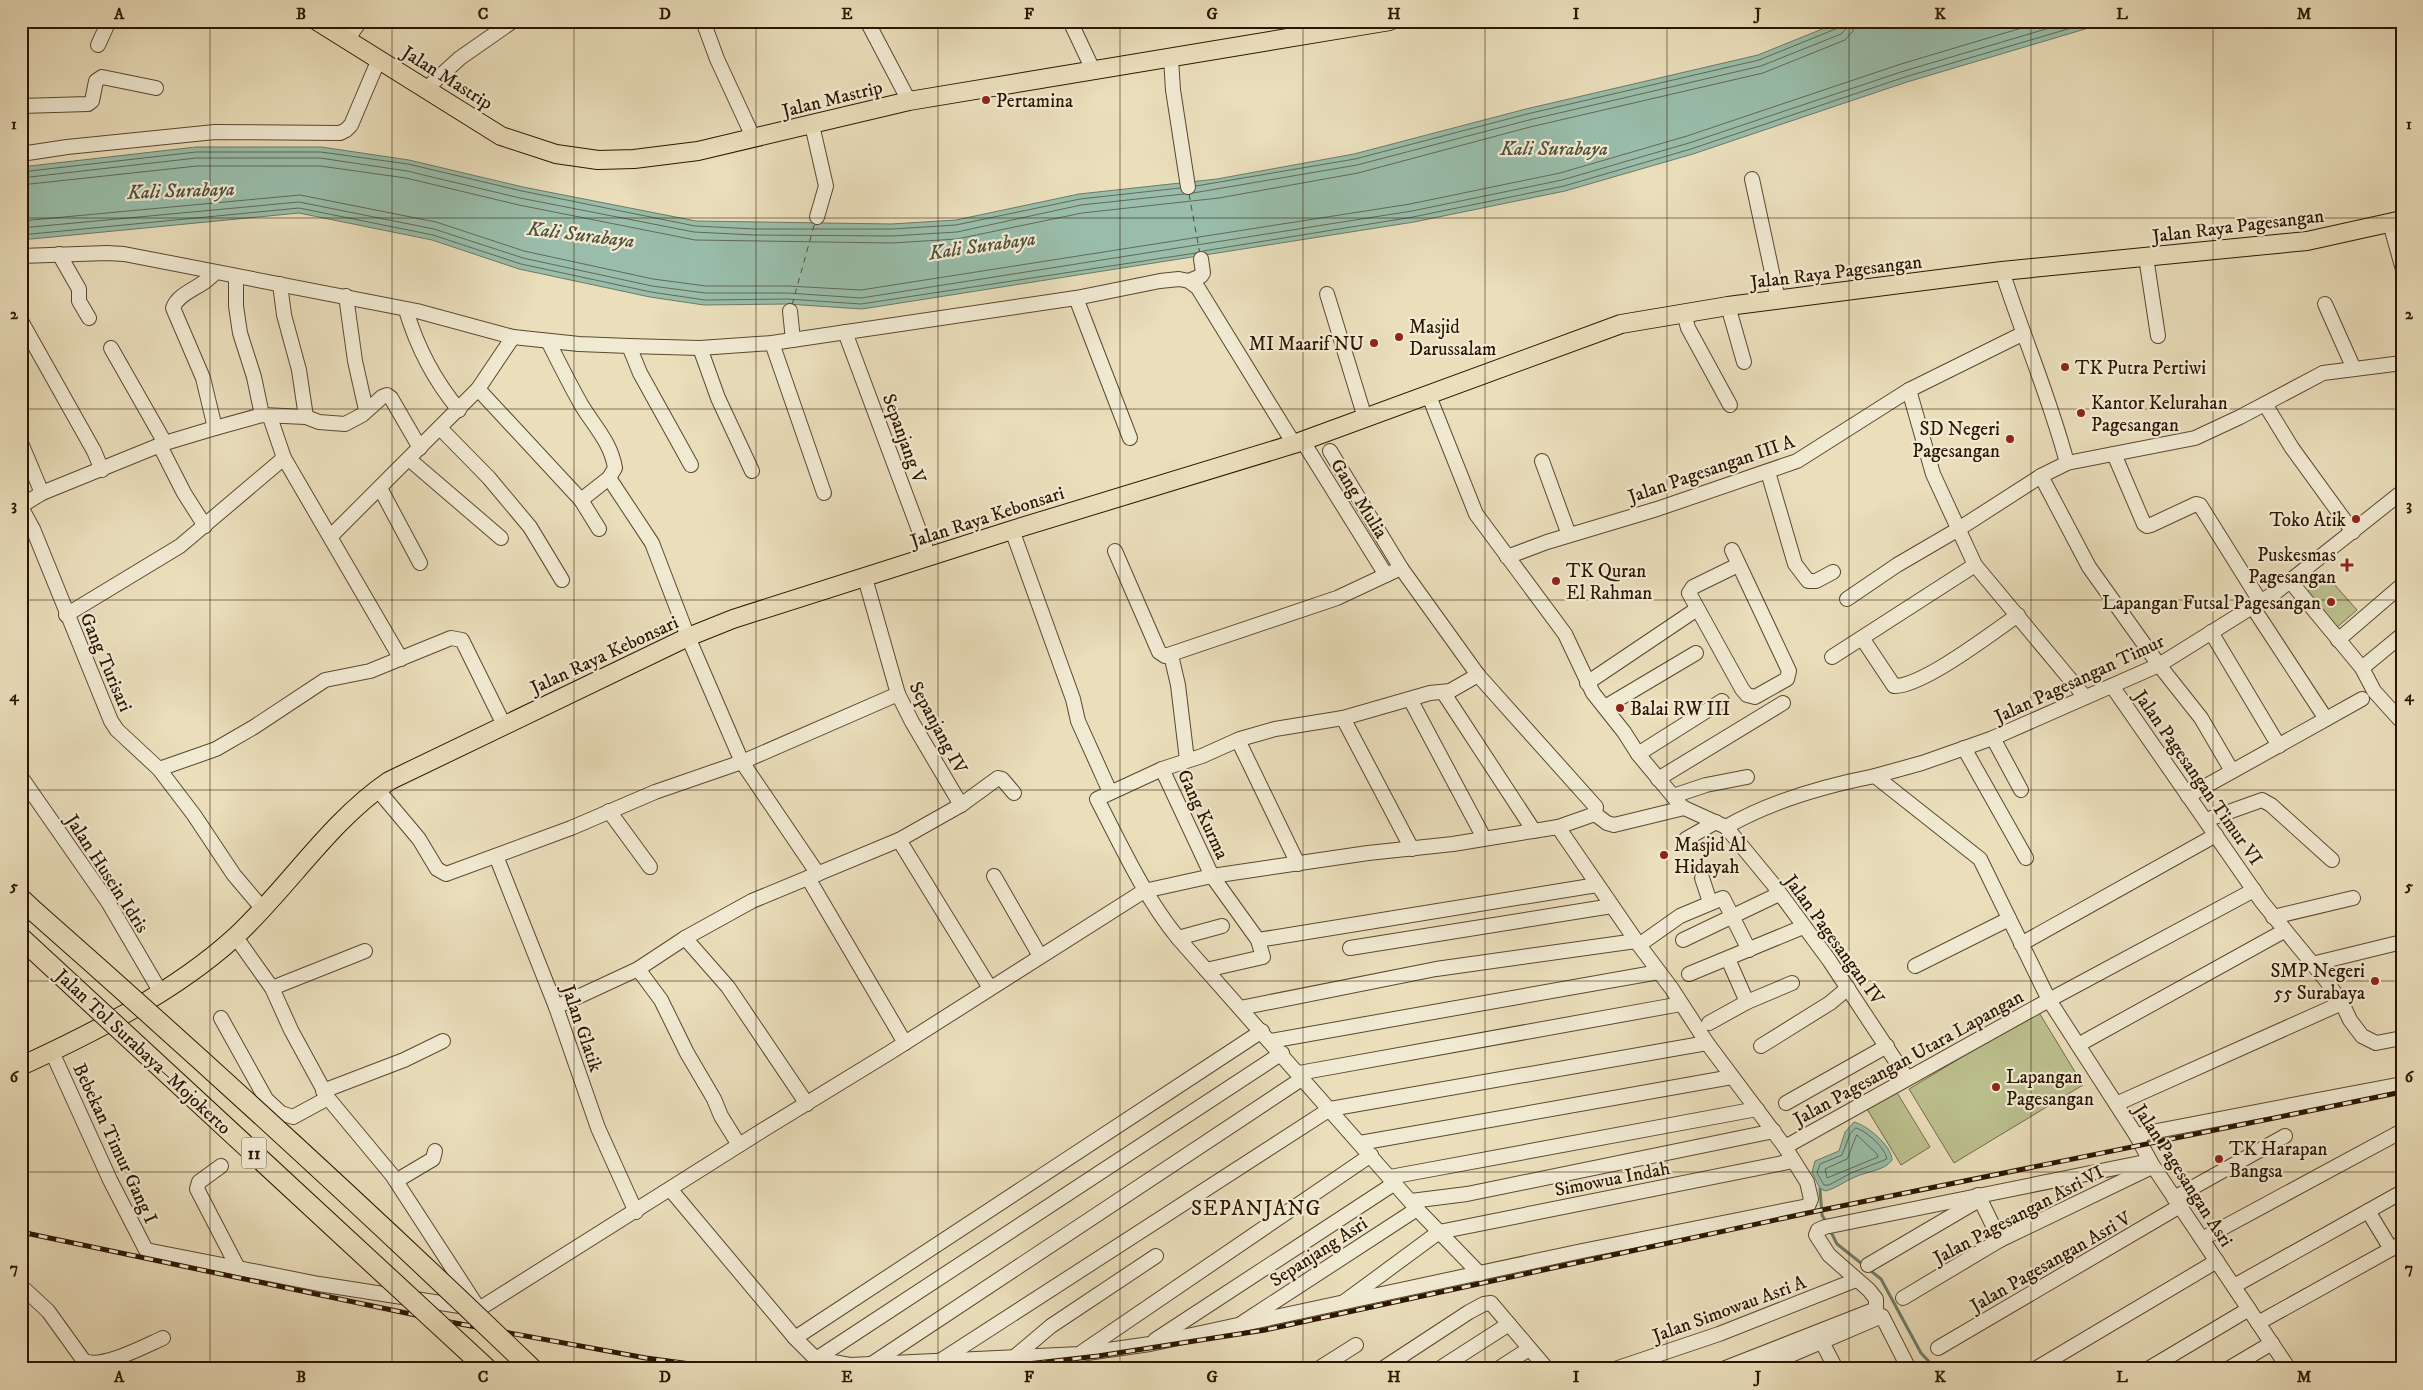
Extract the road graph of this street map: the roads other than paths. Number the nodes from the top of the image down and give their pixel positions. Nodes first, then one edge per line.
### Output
1 (108, 21) edge
2 (317, 21) edge
3 (360, 21) edge
4 (513, 21) edge
5 (703, 21) edge
6 (867, 21) edge
7 (1070, 21) edge
8 (1390, 21) edge
9 (1294, 28) edge
10 (347, 40) junction
11 (98, 45) dead end
12 (1171, 58) junction
13 (379, 59) junction
14 (1094, 72) junction
15 (156, 88) dead end
16 (427, 88) junction
17 (909, 101) junction
18 (21, 106) edge
19 (812, 125) junction
20 (754, 139) junction
21 (21, 154) edge
22 (1752, 179) dead end
23 (1188, 187) dead end
24 (817, 216) dead end
25 (2396, 221) edge
26 (60, 254) junction
27 (21, 256) edge
28 (2146, 258) junction
29 (1201, 259) dead end
30 (2402, 266) edge
31 (2002, 271) junction
32 (215, 272) junction
33 (236, 277) junction
34 (1189, 281) junction
35 (280, 284) junction
36 (1327, 294) dead end
37 (346, 296) junction
38 (1076, 298) junction
39 (1778, 300) junction
40 (2325, 304) dead end
41 (1728, 306) junction
42 (406, 310) junction
43 (790, 311) dead end
44 (1684, 313) junction
45 (89, 318) dead end
46 (21, 321) edge
47 (845, 332) junction
48 (2022, 334) junction
49 (2158, 336) dead end
50 (513, 337) junction
51 (793, 340) junction
52 (548, 341) junction
53 (772, 343) junction
54 (629, 346) junction
55 (111, 348) dead end
56 (700, 348) junction
57 (1744, 362) dead end
58 (2402, 363) edge
59 (2354, 369) junction
60 (478, 389) junction
61 (1909, 390) junction
62 (1429, 396) junction
63 (2266, 404) junction
64 (1730, 405) dead end
65 (366, 410) junction
66 (458, 410) junction
67 (266, 416) junction
68 (306, 417) junction
69 (1366, 418) junction
70 (215, 428) junction
71 (440, 428) junction
72 (1130, 438) dead end
73 (1298, 442) junction
74 (21, 443) edge
75 (162, 445) junction
76 (420, 448) junction
77 (1330, 451) dead end
78 (2114, 454) junction
79 (284, 458) junction
80 (410, 460) junction
81 (1542, 461) dead end
82 (2067, 463) junction
83 (691, 464) dead end
84 (102, 470) junction
85 (752, 470) dead end
86 (1768, 472) junction
87 (2041, 476) junction
88 (609, 478) junction
89 (380, 488) junction
90 (2402, 492) edge
91 (42, 493) junction
92 (824, 493) dead end
93 (580, 500) junction
94 (21, 506) edge
95 (205, 526) junction
96 (599, 529) dead end
97 (1012, 530) junction
98 (1957, 530) junction
99 (2353, 532) junction
100 (1569, 535) junction
101 (331, 536) junction
102 (501, 538) dead end
103 (1732, 550) dead end
104 (1115, 551) dead end
105 (929, 557) junction
106 (1508, 557) junction
107 (420, 562) dead end
108 (1738, 565) junction
109 (1975, 565) junction
110 (1401, 568) junction
111 (1833, 572) dead end
112 (1386, 576) junction
113 (865, 578) junction
114 (562, 580) dead end
115 (2290, 581) junction
116 (2402, 585) edge
117 (1848, 599) dead end
118 (2256, 604) junction
119 (1697, 609) junction
120 (66, 615) junction
121 (2018, 615) junction
122 (2211, 632) junction
123 (2402, 634) edge
124 (688, 637) junction
125 (1862, 638) junction
126 (2338, 640) junction
127 (1696, 653) dead end
128 (1171, 655) junction
129 (1832, 656) dead end
130 (401, 658) junction
131 (2159, 665) junction
132 (2362, 668) junction
133 (1478, 675) junction
134 (1587, 683) junction
135 (2112, 686) junction
136 (1443, 692) junction
137 (898, 694) junction
138 (2085, 697) junction
139 (1410, 699) junction
140 (2362, 699) dead end
141 (1722, 701) dead end
142 (1783, 703) dead end
143 (1605, 706) junction
144 (2399, 713) edge
145 (1344, 718) junction
146 (2326, 719) junction
147 (504, 725) junction
148 (1993, 738) junction
149 (1238, 740) junction
150 (2279, 746) junction
151 (1964, 748) junction
152 (1638, 754) junction
153 (1187, 760) junction
154 (742, 762) junction
155 (159, 769) junction
156 (1162, 769) junction
157 (2232, 771) junction
158 (1875, 776) junction
159 (21, 777) edge
160 (1747, 777) dead end
161 (1658, 779) junction
162 (377, 789) junction
163 (2021, 790) dead end
164 (1110, 792) junction
165 (1014, 793) dead end
166 (2188, 796) junction
167 (1678, 802) junction
168 (961, 805) junction
169 (609, 812) junction
170 (1599, 817) junction
171 (2206, 820) junction
172 (1721, 824) junction
173 (1558, 827) junction
174 (1534, 831) junction
175 (2216, 835) junction
176 (1484, 838) junction
177 (1686, 839) dead end
178 (899, 840) junction
179 (1412, 849) junction
180 (496, 856) junction
181 (2026, 858) dead end
182 (2332, 860) dead end
183 (1298, 864) junction
184 (650, 867) dead end
185 (813, 876) junction
186 (994, 876) dead end
187 (1212, 876) junction
188 (1702, 878) dead end
189 (1597, 885) junction
190 (1144, 890) junction
191 (2254, 890) junction
192 (1779, 894) junction
193 (2353, 898) dead end
194 (21, 899) edge
195 (1710, 902) junction
196 (1612, 906) junction
197 (262, 908) junction
198 (1733, 916) junction
199 (2273, 917) junction
200 (2009, 918) junction
201 (1222, 926) dead end
202 (1803, 927) junction
203 (2284, 931) junction
204 (236, 936) junction
205 (21, 938) edge
206 (685, 938) junction
207 (1178, 938) junction
208 (1258, 940) junction
209 (1683, 940) dead end
210 (1641, 942) junction
211 (2402, 942) edge
212 (2021, 944) junction
213 (1350, 948) dead end
214 (1749, 950) junction
215 (365, 951) dead end
216 (1040, 956) junction
217 (1728, 959) junction
218 (2312, 964) junction
219 (1915, 966) dead end
220 (638, 969) junction
221 (1206, 970) junction
222 (1659, 972) junction
223 (1689, 974) dead end
224 (1792, 984) dead end
225 (272, 988) junction
226 (990, 988) junction
227 (1848, 988) junction
228 (160, 991) junction
229 (2048, 1000) junction
230 (1747, 1002) junction
231 (2342, 1003) junction
232 (1681, 1004) junction
233 (556, 1008) junction
234 (1240, 1008) junction
235 (221, 1018) dead end
236 (1709, 1023) dead end
237 (1266, 1036) junction
238 (2402, 1038) edge
239 (443, 1041) dead end
240 (905, 1043) junction
241 (1707, 1043) junction
242 (2078, 1045) junction
243 (1761, 1046) dead end
244 (1887, 1046) junction
245 (52, 1052) junction
246 (1282, 1053) junction
247 (21, 1066) edge
248 (1301, 1075) junction
249 (1732, 1078) junction
250 (1907, 1078) junction
251 (2402, 1084) edge
252 (326, 1095) junction
253 (1786, 1103) dead end
254 (807, 1104) junction
255 (2116, 1104) junction
256 (1330, 1108) junction
257 (1756, 1109) junction
258 (1774, 1131) junction
259 (2402, 1131) edge
260 (2136, 1135) junction
261 (2285, 1136) dead end
262 (1360, 1143) junction
263 (739, 1145) junction
264 (1786, 1147) junction
265 (435, 1151) dead end
266 (1371, 1155) junction
267 (1793, 1161) junction
268 (2152, 1164) junction
269 (221, 1166) dead end
270 (1392, 1180) junction
271 (396, 1181) junction
272 (670, 1189) junction
273 (2402, 1192) edge
274 (1979, 1197) junction
275 (2177, 1202) junction
276 (1414, 1205) junction
277 (2368, 1211) junction
278 (636, 1212) junction
279 (1439, 1232) junction
280 (2202, 1239) junction
281 (2000, 1240) junction
282 (2396, 1246) edge
283 (408, 1251) junction
284 (1156, 1256) dead end
285 (2216, 1261) junction
286 (1868, 1265) dead end
287 (238, 1268) junction
288 (1480, 1274) junction
289 (1856, 1280) junction
290 (21, 1286) edge
291 (2234, 1286) junction
292 (1902, 1298) dead end
293 (1340, 1304) junction
294 (479, 1309) junction
295 (2249, 1309) junction
296 (1879, 1312) junction
297 (2258, 1322) junction
298 (1509, 1324) junction
299 (1239, 1326) junction
300 (163, 1338) dead end
301 (795, 1338) junction
302 (1822, 1342) junction
303 (2272, 1343) junction
304 (1150, 1344) junction
305 (1356, 1346) dead end
306 (1938, 1348) dead end
307 (1529, 1349) junction
308 (1080, 1354) junction
309 (816, 1359) junction
310 (1012, 1359) junction
311 (939, 1362) junction
312 (118, 1363) edge
313 (870, 1365) junction
314 (487, 1369) edge
315 (532, 1369) edge
316 (544, 1369) edge
317 (1318, 1369) edge
318 (1382, 1369) edge
319 (1439, 1369) edge
320 (1498, 1369) edge
321 (1547, 1369) edge
322 (1615, 1369) edge
323 (1723, 1369) edge
324 (1758, 1369) edge
325 (1836, 1369) edge
326 (1909, 1369) edge
327 (2035, 1369) edge
328 (2148, 1369) edge
329 (2228, 1369) edge
330 (2289, 1369) edge

1 - 11 street
2 - 10 main road, Jalan Mastrip
3 - 10 street
4 - 16 street
5 - 20 street
6 - 17 street
7 - 14 street
8 - 9 main road, Jalan Mastrip
9 - 12 main road, Jalan Mastrip
10 - 13 main road, Jalan Mastrip
12 - 14 main road, Jalan Mastrip
12 - 23 street
13 - 16 main road, Jalan Mastrip
13 - 21 street
14 - 17 main road, Jalan Mastrip
15 - 18 street
16 - 20 main road, Jalan Mastrip
17 - 19 main road, Jalan Mastrip
19 - 20 main road, Jalan Mastrip
19 - 24 street
22 - 39 street
25 - 28 main road, Jalan Raya Pagesangan
25 - 30 street
26 - 27 street
26 - 32 street
26 - 45 street
28 - 31 main road, Jalan Raya Pagesangan
28 - 49 street
29 - 34 street
31 - 39 main road, Jalan Raya Pagesangan
31 - 48 street
32 - 33 street
32 - 70 street
33 - 35 street
33 - 67 street
34 - 38 street
34 - 73 street, Gang Mulia
35 - 37 street
35 - 68 street
36 - 69 street
37 - 42 street
37 - 65 street
38 - 47 street
38 - 72 street
39 - 41 main road, Jalan Raya Pagesangan
40 - 59 street
41 - 44 main road, Jalan Raya Pagesangan
41 - 57 street
42 - 50 street
42 - 66 street
43 - 51 street
44 - 62 main road, Jalan Raya Pagesangan
44 - 64 street
46 - 84 street
47 - 51 street
47 - 105 street, Sepanjang V
48 - 61 street, Jalan Pagesangan III A
48 - 82 street
50 - 52 street
50 - 60 street
51 - 53 street
52 - 54 street
52 - 88 street
53 - 56 street
53 - 92 street
54 - 56 street
54 - 83 street
55 - 75 street
56 - 85 street
58 - 59 street
59 - 63 street
60 - 66 street
60 - 93 street
61 - 86 street, Jalan Pagesangan III A
61 - 98 street
62 - 69 main road, Jalan Raya Pagesangan
62 - 106 street, Jalan Pagesangan IV
63 - 78 street
63 - 99 street
65 - 68 street
65 - 76 street
66 - 71 street
67 - 68 street
67 - 70 street
67 - 79 street
69 - 73 main road, Jalan Raya Pagesangan
70 - 75 street
71 - 76 street
71 - 114 street
73 - 97 main road, Jalan Raya Kebonsari
73 - 112 street, Gang Mulia
74 - 91 street
75 - 84 street
75 - 95 street
76 - 80 street
77 - 110 street
78 - 82 street
78 - 118 street
79 - 95 street
79 - 101 street
80 - 89 street
80 - 102 street
81 - 100 street
82 - 87 street
84 - 91 street
86 - 100 street, Jalan Pagesangan III A
86 - 111 street
87 - 98 street
87 - 131 street
88 - 93 street
88 - 124 street
89 - 101 street
89 - 107 street
90 - 99 street, Jalan Pagesangan Timur
91 - 94 street
93 - 96 street
94 - 120 street, Gang Turisari
95 - 120 street
97 - 105 main road, Jalan Raya Kebonsari
97 - 164 street
98 - 109 street
98 - 117 street
99 - 115 street, Jalan Pagesangan Timur
100 - 106 street, Jalan Pagesangan III A
101 - 130 street
103 - 108 street
104 - 128 street
105 - 113 main road, Jalan Raya Kebonsari
106 - 134 street, Jalan Pagesangan IV
108 - 119 street
108 - 119 street
109 - 121 street
109 - 125 street
110 - 112 street
110 - 133 street
112 - 128 street
113 - 124 main road, Jalan Raya Kebonsari
113 - 137 street, Sepanjang IV
115 - 118 street, Jalan Pagesangan Timur
115 - 126 street
116 - 126 street
118 - 122 street, Jalan Pagesangan Timur
118 - 146 street
119 - 134 street
120 - 155 street, Gang Turisari
121 - 125 street
121 - 138 street
122 - 131 street, Jalan Pagesangan Timur
122 - 150 street
123 - 132 street
124 - 147 main road, Jalan Raya Kebonsari
124 - 154 street
125 - 129 street
126 - 132 street
127 - 143 street
128 - 153 street
130 - 147 street
130 - 155 street
131 - 135 street, Jalan Pagesangan Timur
131 - 157 street
132 - 144 street
133 - 136 street
133 - 170 street
134 - 143 street, Jalan Pagesangan IV
135 - 138 street, Jalan Pagesangan Timur
135 - 166 street, Jalan Pagesangan Timur VI
136 - 139 street
136 - 174 street
137 - 154 street
137 - 168 street, Sepanjang IV
138 - 148 street, Jalan Pagesangan Timur
139 - 145 street
139 - 176 street
140 - 146 street
141 - 152 street
142 - 161 street
143 - 152 street, Jalan Pagesangan IV
145 - 149 street
145 - 179 street
146 - 150 street
147 - 162 main road, Jalan Raya Kebonsari
148 - 151 street, Jalan Pagesangan Timur
148 - 163 street
149 - 153 street
149 - 183 street
150 - 157 street
151 - 158 street, Jalan Pagesangan Timur
151 - 181 street
152 - 161 street, Jalan Pagesangan IV
153 - 156 street
154 - 169 street
154 - 185 street
155 - 197 street, Gang Turisari
156 - 164 street
156 - 187 street, Gang Kurma
157 - 166 street
158 - 172 street
158 - 200 street
159 - 228 street, Jalan Husein Idris
160 - 167 street
161 - 167 street, Jalan Pagesangan IV
162 - 180 street
162 - 197 main road, Jalan Raya Kebonsari
164 - 190 street
165 - 168 street
166 - 171 street, Jalan Pagesangan Timur VI
167 - 170 street
167 - 172 street, Jalan Pagesangan IV
168 - 178 street
169 - 180 street
169 - 184 street
170 - 173 street
171 - 175 street, Jalan Pagesangan Timur VI
171 - 182 street
172 - 177 street
172 - 192 street, Jalan Pagesangan IV
173 - 174 street
173 - 189 street
174 - 176 street
175 - 191 street, Jalan Pagesangan Timur VI
175 - 212 street
176 - 179 street
178 - 185 street
178 - 226 street
179 - 183 street
180 - 233 street, Jalan Glatik
183 - 187 street
185 - 206 street
185 - 240 street
186 - 216 street
187 - 190 street
187 - 208 street, Gang Kurma
188 - 195 street
189 - 196 street
189 - 208 street
190 - 207 street
190 - 216 street
191 - 199 street, Jalan Pagesangan Timur VI
191 - 229 street, Jalan Pagesangan Utara Lapangan
192 - 198 street
192 - 202 street, Jalan Pagesangan IV
193 - 199 street
194 - 283 highway, Jalan Tol Surabaya–Mojokerto / 11, bridge
195 - 198 street
195 - 210 street
196 - 210 street
196 - 213 street
197 - 204 main road, Jalan Raya Kebonsari
198 - 209 street
198 - 214 street
199 - 203 street, Jalan Pagesangan Timur VI
200 - 212 street
200 - 219 street
201 - 207 street
202 - 214 street
202 - 227 street, Jalan Pagesangan IV
203 - 218 street, Jalan Pagesangan Timur VI
203 - 242 street
204 - 225 street
204 - 228 main road, Jalan Raya Kebonsari
205 - 314 highway, Jalan Tol Surabaya–Mojokerto / 11, bridge
206 - 220 street
206 - 254 street
207 - 221 street
208 - 221 street
210 - 222 street
210 - 234 street
211 - 218 street
212 - 229 street
214 - 217 street
215 - 225 street
216 - 226 street
217 - 223 street
217 - 230 street
218 - 231 street, Jalan Pagesangan Timur VI
220 - 233 street
220 - 263 street
221 - 234 street
222 - 232 street
222 - 237 street
224 - 230 street
225 - 252 street
226 - 240 street
227 - 243 street
227 - 244 street, Jalan Pagesangan IV
228 - 245 main road, Jalan Raya Kebonsari
229 - 242 street, Jalan Pagesangan Asri
229 - 250 street, Jalan Pagesangan Utara Lapangan
230 - 236 street
231 - 238 street, Jalan Pagesangan Timur VI
231 - 255 street
232 - 241 street
232 - 248 street
233 - 278 street, Jalan Glatik
234 - 237 street
235 - 252 street
237 - 246 street
237 - 301 street
239 - 252 street
240 - 254 street
241 - 249 street
241 - 256 street
242 - 255 street, Jalan Pagesangan Asri
244 - 250 street, Jalan Pagesangan IV
244 - 253 street
245 - 247 main road, Jalan Raya Kebonsari
245 - 287 street, Bebekan Timur Gang I
246 - 248 street
246 - 309 street
248 - 256 street
248 - 313 street
249 - 257 street
249 - 262 street
250 - 264 street, Jalan Pagesangan Utara Lapangan
251 - 260 street
252 - 271 street
254 - 263 street
255 - 260 street, Jalan Pagesangan Asri
256 - 262 street
256 - 311 street
257 - 258 street
257 - 270 street
258 - 264 street
258 - 276 street
259 - 280 street
260 - 268 street, Jalan Pagesangan Asri
261 - 275 street, Jalan Pagesangan Asri V
262 - 266 street
263 - 272 street
264 - 267 street
265 - 271 street
266 - 270 street
266 - 308 street
267 - 279 street, Simowua Indah
267 - 288 street
268 - 274 street
268 - 275 street, Jalan Pagesangan Asri
268 - 281 street, Jalan Pagesangan Asri VI
269 - 287 street
270 - 276 street
270 - 304 street
271 - 294 street
272 - 278 street
272 - 301 street
273 - 277 street
274 - 281 street
274 - 286 street
274 - 289 street
275 - 280 street, Jalan Pagesangan Asri
275 - 306 street, Jalan Pagesangan Asri V
276 - 279 street
276 - 299 street, Sepanjang Asri
277 - 282 street
277 - 291 street
278 - 294 street
279 - 288 street
279 - 293 street
280 - 285 street, Jalan Pagesangan Asri
281 - 292 street, Jalan Pagesangan Asri VI
282 - 297 street
283 - 315 highway, 11, bridge
283 - 316 highway, bridge
284 - 310 street
285 - 291 street, Jalan Pagesangan Asri
285 - 327 street
287 - 294 street
288 - 293 street
289 - 296 street
289 - 322 street, Jalan Simowau Asri A
290 - 312 street
291 - 295 street, Jalan Pagesangan Asri
293 - 299 street
295 - 297 street, Jalan Pagesangan Asri
295 - 328 street
296 - 302 street
296 - 323 street
296 - 326 street
297 - 303 street, Jalan Pagesangan Asri
298 - 307 street
298 - 318 street
298 - 319 street
299 - 304 street
300 - 312 street
301 - 309 street
302 - 324 street
302 - 325 street
303 - 329 street
303 - 330 street, Jalan Pagesangan Asri
304 - 308 street
305 - 317 street
307 - 320 street
307 - 321 street
308 - 310 street
309 - 313 street
310 - 311 street
311 - 313 street

